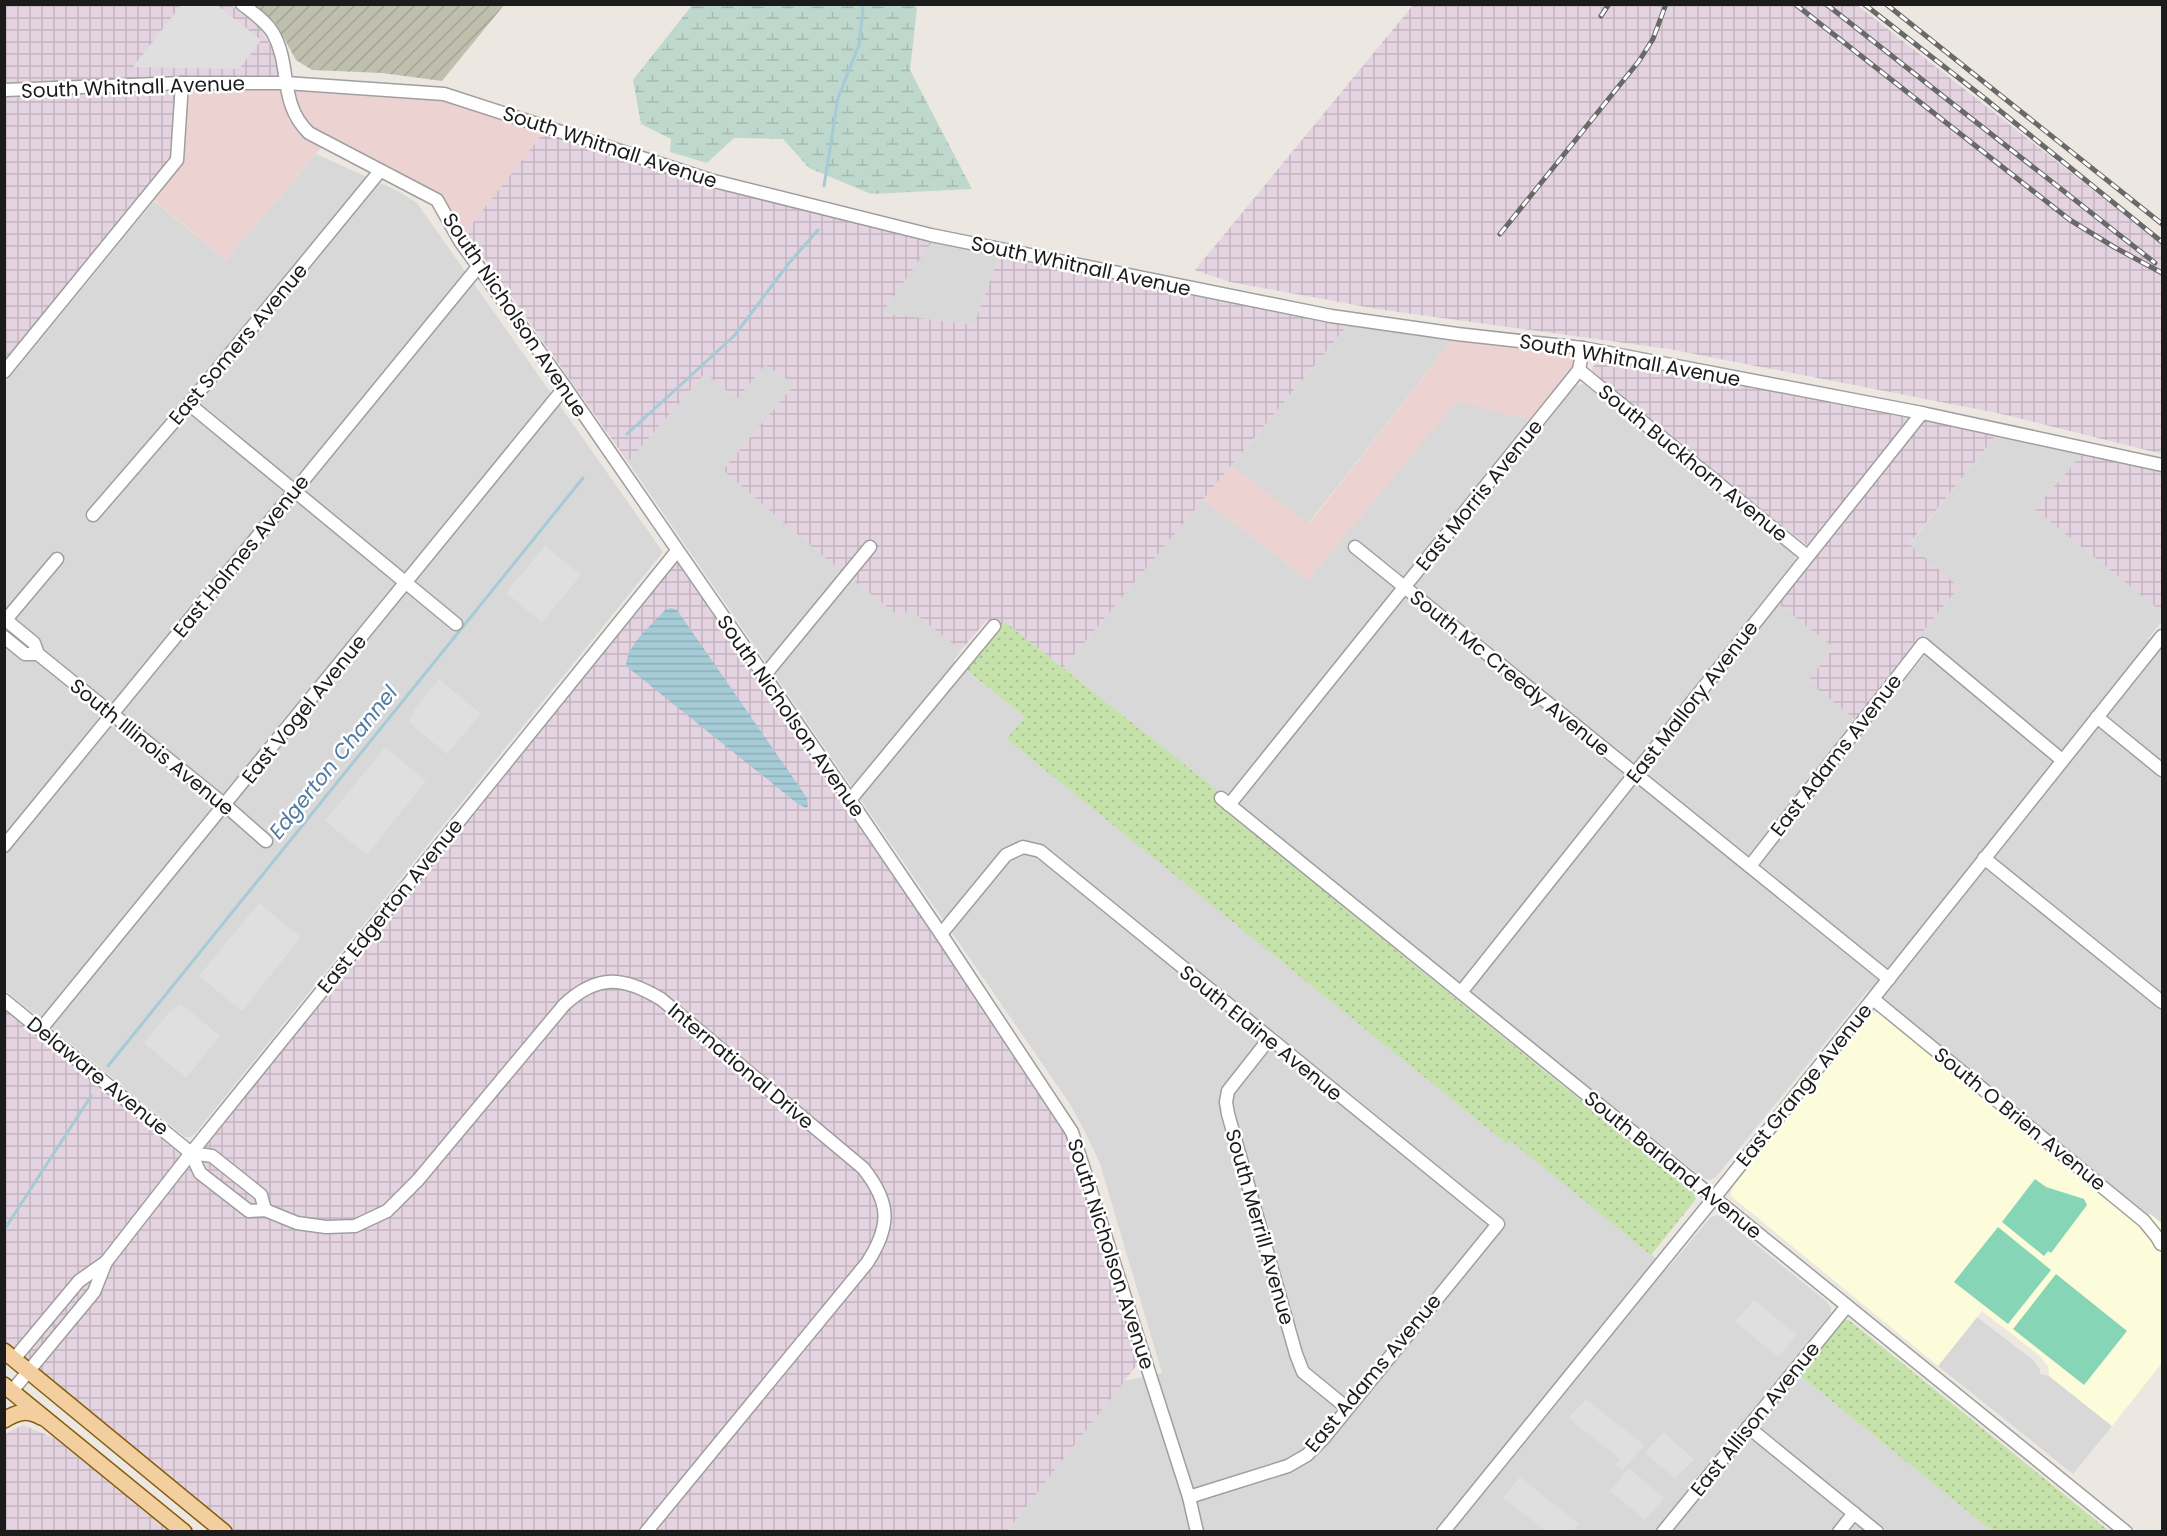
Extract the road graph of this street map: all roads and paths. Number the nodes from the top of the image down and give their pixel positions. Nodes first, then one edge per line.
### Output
1 (242, 4) edge
2 (182, 82) junction
3 (286, 83) junction
4 (4, 90) edge
5 (380, 171) junction
6 (478, 267) junction
7 (1583, 348) junction
8 (1579, 370) junction
9 (4, 372) edge
10 (565, 387) junction
11 (189, 404) junction
12 (1922, 413) junction
13 (2163, 465) edge
14 (294, 491) junction
15 (93, 515) dead end
16 (870, 547) dead end
17 (1355, 547) dead end
18 (677, 551) junction
19 (1807, 556) junction
20 (57, 559) dead end
21 (406, 583) junction
22 (1405, 588) junction
23 (5, 621) edge
24 (456, 624) dead end
25 (994, 626) dead end
26 (2163, 636) edge
27 (4, 637) edge
28 (38, 654) junction
29 (764, 676) junction
30 (112, 713) junction
31 (2097, 717) junction
32 (2062, 760) junction
33 (2163, 770) edge
34 (1635, 775) junction
35 (850, 800) junction
36 (1225, 801) joint
37 (225, 805) junction
38 (266, 841) dead end
39 (4, 846) edge
40 (1984, 858) junction
41 (1750, 866) junction
42 (941, 934) junction
43 (1889, 979) junction
44 (1462, 991) junction
45 (1873, 999) junction
46 (4, 1000) edge
47 (2163, 1002) edge
48 (41, 1029) junction
49 (1269, 1039) junction
50 (191, 1153) junction
51 (1714, 1198) junction
52 (265, 1210) junction
53 (1498, 1224) joint
54 (2161, 1245) dead end
55 (106, 1262) junction
56 (1847, 1306) junction
57 (8, 1360) edge
58 (29, 1371) junction
59 (7, 1392) edge
60 (1347, 1408) junction
61 (4, 1420) edge
62 (50, 1422) junction
63 (1748, 1427) junction
64 (1189, 1497) junction
65 (1854, 1513) junction
66 (184, 1532) edge
67 (224, 1532) edge
68 (646, 1532) edge
69 (1197, 1532) edge
70 (1443, 1532) edge
71 (1662, 1532) edge
72 (1839, 1532) edge
73 (1877, 1532) edge
74 (2126, 1532) edge

1 - 3 street, South Nicholson Avenue
2 - 3 street, South Whitnall Avenue
2 - 4 street, South Whitnall Avenue
2 - 9 street
3 - 5 street, South Nicholson Avenue
3 - 7 street, South Whitnall Avenue
5 - 6 street, South Nicholson Avenue
5 - 11 street, East Somers Avenue
6 - 10 street, South Nicholson Avenue
6 - 14 street, East Holmes Avenue
7 - 8 street, East Morris Avenue
7 - 12 street, South Whitnall Avenue
8 - 19 street, South Buckhorn Avenue
8 - 22 street, East Morris Avenue
10 - 18 street, South Nicholson Avenue
10 - 21 street, East Vogel Avenue
11 - 14 street
11 - 15 street, East Somers Avenue
12 - 13 street, South Whitnall Avenue
12 - 19 street, East Mallory Avenue
14 - 21 street
14 - 30 street, East Holmes Avenue
16 - 29 street
17 - 22 street, South Mc Creedy Avenue
18 - 29 street, South Nicholson Avenue
18 - 50 street, East Edgerton Avenue
19 - 34 street, East Mallory Avenue
20 - 23 street
21 - 24 street
21 - 37 street, East Vogel Avenue
22 - 34 street, South Mc Creedy Avenue
22 - 36 street, East Morris Avenue
23 - 28 street, South Illinois Avenue
25 - 35 street
26 - 31 street, East Grange Avenue
27 - 28 street, South Illinois Avenue
28 - 30 street, South Illinois Avenue
29 - 35 street, South Nicholson Avenue
30 - 37 street, South Illinois Avenue
30 - 39 street, East Holmes Avenue
31 - 32 street, East Grange Avenue
31 - 33 street
32 - 40 street, East Grange Avenue
32 - 41 street, East Adams Avenue
34 - 41 street, South Mc Creedy Avenue
34 - 44 street, East Mallory Avenue
35 - 42 street, South Nicholson Avenue
36 - 44 street, South Barland Avenue
37 - 38 street, South Illinois Avenue
37 - 48 street, East Vogel Avenue
40 - 43 street, East Grange Avenue
40 - 47 street
41 - 43 street, South Mc Creedy Avenue
42 - 49 street, South Elaine Avenue
42 - 64 street, South Nicholson Avenue
43 - 45 street, East Grange Avenue
44 - 51 street, South Barland Avenue
45 - 51 street, East Grange Avenue
45 - 54 street, South O Brien Avenue
46 - 48 street, Delaware Avenue
48 - 50 street, Delaware Avenue
49 - 53 street, South Elaine Avenue
49 - 60 street, South Merrill Avenue
50 - 52 street
50 - 52 street, International Drive
50 - 55 street, East Edgerton Avenue
51 - 56 street, South Barland Avenue
51 - 70 street, East Grange Avenue
52 - 68 street, International Drive
53 - 60 street, East Adams Avenue
55 - 57 street, East Edgerton Avenue
55 - 58 street, East Edgerton Avenue
56 - 63 street, East Allison Avenue
56 - 74 street, South Barland Avenue
57 - 58 main road
58 - 59 street, East Edgerton Avenue
58 - 67 main road
59 - 62 main road
60 - 64 street, East Adams Avenue
61 - 62 main road
62 - 66 main road
63 - 65 street
63 - 71 street, East Allison Avenue
64 - 69 street, South Nicholson Avenue
65 - 72 street
65 - 73 street

